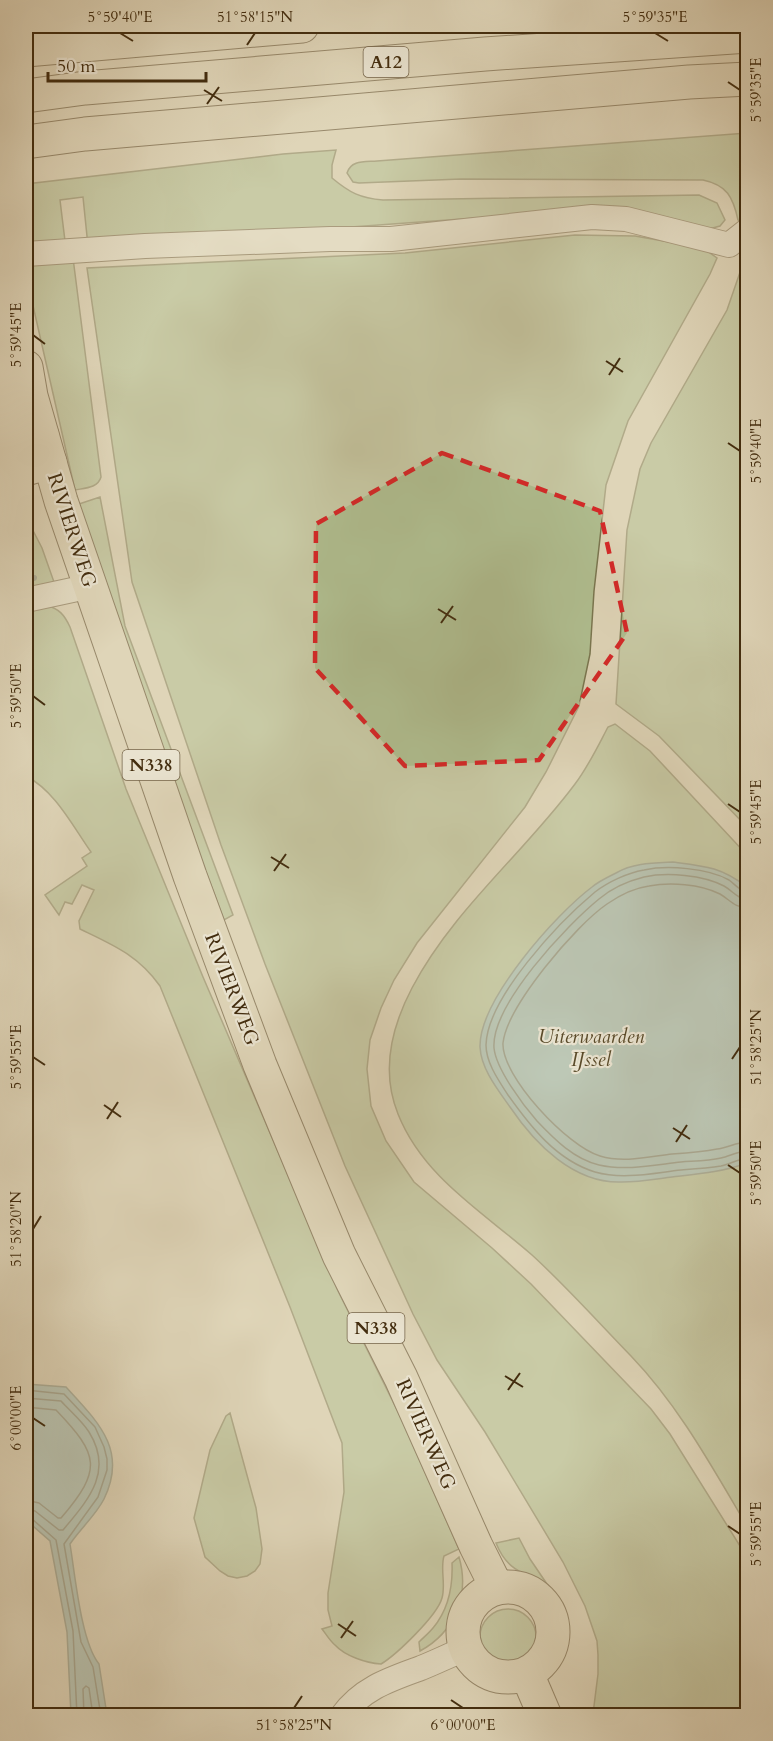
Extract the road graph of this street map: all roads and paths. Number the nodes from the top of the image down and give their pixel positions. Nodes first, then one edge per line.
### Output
1 (302, 26) edge
2 (747, 36) edge
3 (26, 50) edge
4 (747, 79) edge
5 (26, 96) edge
6 (85, 134) junction
7 (26, 142) edge
8 (26, 147) edge
9 (738, 237) edge
10 (26, 254) edge
11 (26, 367) edge
12 (36, 451) edge
13 (91, 586) junction
14 (26, 600) edge
15 (497, 1588) junction
16 (465, 1649) junction
17 (527, 1674) junction
18 (342, 1716) edge
19 (545, 1716) edge

1 - 3 main road
2 - 5 main road, A12
4 - 6 main road, A12
6 - 7 main road, A12
6 - 8 main road, A12
9 - 10 street
11 - 12 main road, RIVIERWEG / N338
12 - 13 main road, RIVIERWEG / N338
13 - 14 street
13 - 15 main road, RIVIERWEG / N338
15 - 16 main road
15 - 17 main road
16 - 17 main road
16 - 18 street
17 - 19 main road

